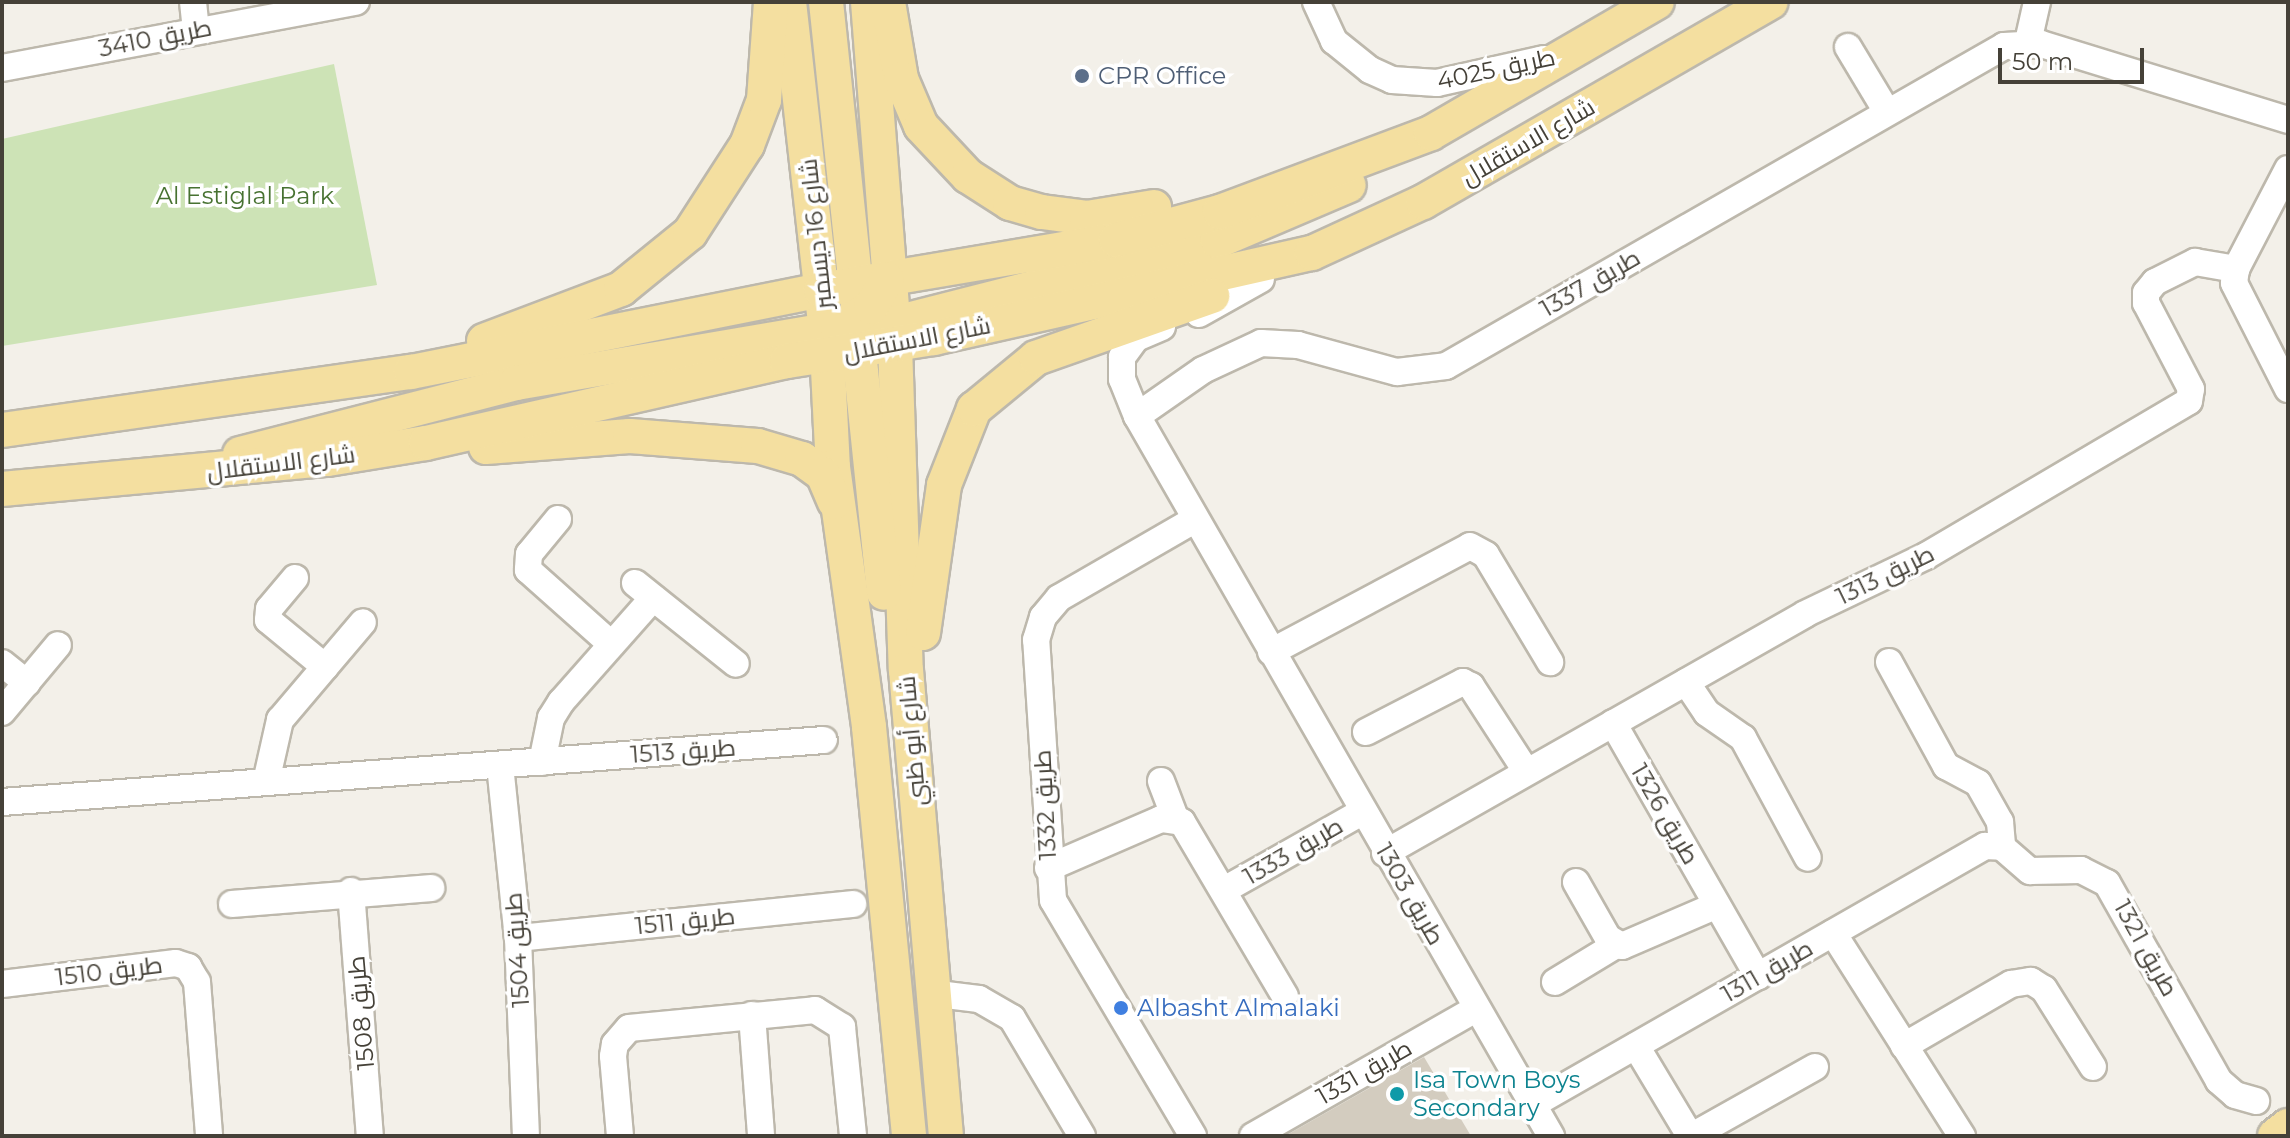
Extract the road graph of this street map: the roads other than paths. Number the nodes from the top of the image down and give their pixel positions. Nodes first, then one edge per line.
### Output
1 (193, 2) edge
2 (356, 2) edge
3 (771, 2) edge
4 (789, 2) edge
5 (826, 2) edge
6 (868, 2) edge
7 (888, 2) edge
8 (1316, 2) edge
9 (1657, 2) edge
10 (1771, 2) edge
11 (2037, 2) edge
12 (196, 30) junction
13 (2028, 42) junction
14 (1848, 47) dead end
15 (1571, 53) junction
16 (2, 68) edge
17 (1887, 112) junction
18 (2288, 120) edge
19 (1431, 133) junction
20 (1350, 164) junction
21 (2288, 169) edge
22 (1312, 253) junction
23 (2236, 269) junction
24 (1261, 279) junction
25 (821, 290) junction
26 (861, 325) junction
27 (411, 372) junction
28 (2288, 389) edge
29 (1137, 416) junction
30 (2, 430) edge
31 (426, 443) junction
32 (173, 475) junction
33 (2, 489) edge
34 (558, 519) dead end
35 (1194, 520) junction
36 (840, 521) junction
37 (295, 578) dead end
38 (363, 622) dead end
39 (611, 644) junction
40 (58, 645) dead end
41 (1271, 652) junction
42 (1550, 662) dead end
43 (1889, 662) dead end
44 (2, 663) edge
45 (736, 664) dead end
46 (325, 667) junction
47 (1686, 682) junction
48 (27, 683) junction
49 (2, 712) edge
50 (1613, 723) junction
51 (1366, 732) dead end
52 (824, 740) dead end
53 (913, 757) junction
54 (542, 762) junction
55 (500, 765) junction
56 (1526, 771) junction
57 (1161, 781) dead end
58 (266, 782) junction
59 (2, 802) edge
60 (1362, 812) junction
61 (1175, 818) junction
62 (2002, 847) junction
63 (1385, 853) junction
64 (1808, 858) dead end
65 (1048, 868) junction
66 (1576, 882) dead end
67 (431, 888) dead end
68 (1224, 890) junction
69 (351, 891) junction
70 (232, 904) dead end
71 (853, 904) dead end
72 (1717, 905) junction
73 (1833, 933) junction
74 (518, 938) junction
75 (1616, 945) junction
76 (1758, 976) junction
77 (1555, 982) dead end
78 (2, 984) edge
79 (938, 994) junction
80 (1285, 996) dead end
81 (1476, 1009) junction
82 (752, 1015) junction
83 (1636, 1046) junction
84 (1904, 1046) junction
85 (1815, 1067) dead end
86 (2093, 1067) dead end
87 (2256, 1101) dead end
88 (1532, 1105) junction
89 (2288, 1126) edge
90 (209, 1136) edge
91 (370, 1136) edge
92 (526, 1136) edge
93 (620, 1136) edge
94 (761, 1136) edge
95 (853, 1136) edge
96 (909, 1136) edge
97 (946, 1136) edge
98 (1082, 1136) edge
99 (1193, 1136) edge
100 (1253, 1136) edge
101 (1551, 1136) edge
102 (1691, 1136) edge
103 (1962, 1136) edge
104 (2275, 1136) edge

1 - 12 street
2 - 12 street, طريق 3410
3 - 27 main road
4 - 25 main road, شارع 16 ديسمبر
5 - 26 main road
6 - 26 main road
7 - 20 main road
8 - 15 street, طريق 4025
9 - 15 main road, شارع الاستقلال
10 - 22 main road, شارع الاستقلال
11 - 13 street
12 - 16 street, طريق 3410
13 - 17 street, طريق 1337
13 - 18 street
14 - 17 street
15 - 19 main road, شارع الاستقلال
17 - 29 street, طريق 1337
19 - 20 main road, شارع الاستقلال
19 - 26 main road
20 - 26 main road, شارع الاستقلال
21 - 23 street
22 - 24 main road
22 - 26 main road, شارع الاستقلال
23 - 28 street
23 - 47 street, طريق 1313
24 - 29 street, طريق 1303
24 - 53 main road
25 - 26 main road
25 - 27 main road
26 - 31 main road, شارع الاستقلال
26 - 32 main road
26 - 36 main road, شارع أبو ظبي
26 - 53 main road, شارع أبو ظبي
27 - 30 main road
29 - 35 street, طريق 1303
31 - 32 main road, شارع الاستقلال
31 - 36 main road
32 - 33 main road, شارع الاستقلال
34 - 39 street
35 - 41 street, طريق 1303
35 - 65 street, طريق 1332
36 - 96 main road, شارع أبو ظبي
37 - 46 street
38 - 46 street
39 - 45 street
39 - 54 street
40 - 48 street
41 - 42 street
41 - 60 street, طريق 1303
43 - 62 street
44 - 48 street
46 - 58 street
47 - 50 street, طريق 1313
47 - 64 street
48 - 49 street
50 - 56 street, طريق 1313
50 - 72 street, طريق 1326
51 - 56 street
52 - 54 street, طريق 1513
53 - 79 main road, شارع أبو ظبي
54 - 55 street, طريق 1513
55 - 58 street, طريق 1513
55 - 74 street, طريق 1504
56 - 63 street, طريق 1313
57 - 61 street, طريق 1333
58 - 59 street, طريق 1513
60 - 63 street, طريق 1303
60 - 68 street, طريق 1333
61 - 65 street
61 - 68 street, طريق 1333
62 - 73 street, طريق 1311
62 - 87 street, طريق 1321
63 - 81 street, طريق 1303
65 - 99 street, طريق 1332
66 - 75 street
67 - 69 street
68 - 80 street, طريق 1333
69 - 70 street
69 - 91 street, طريق 1508
71 - 74 street, طريق 1511
72 - 75 street
72 - 76 street, طريق 1326
73 - 76 street, طريق 1311
73 - 84 street
74 - 92 street, طريق 1504
75 - 77 street
76 - 83 street, طريق 1311
78 - 90 street, طريق 1510
79 - 97 main road, شارع أبو ظبي
79 - 98 street
81 - 88 street, طريق 1303
81 - 100 street, طريق 1331
82 - 93 street
82 - 94 street
82 - 95 street
83 - 88 street, طريق 1311
83 - 102 street
84 - 86 street
84 - 103 street
85 - 102 street
88 - 101 street, طريق 1303
89 - 104 main road

